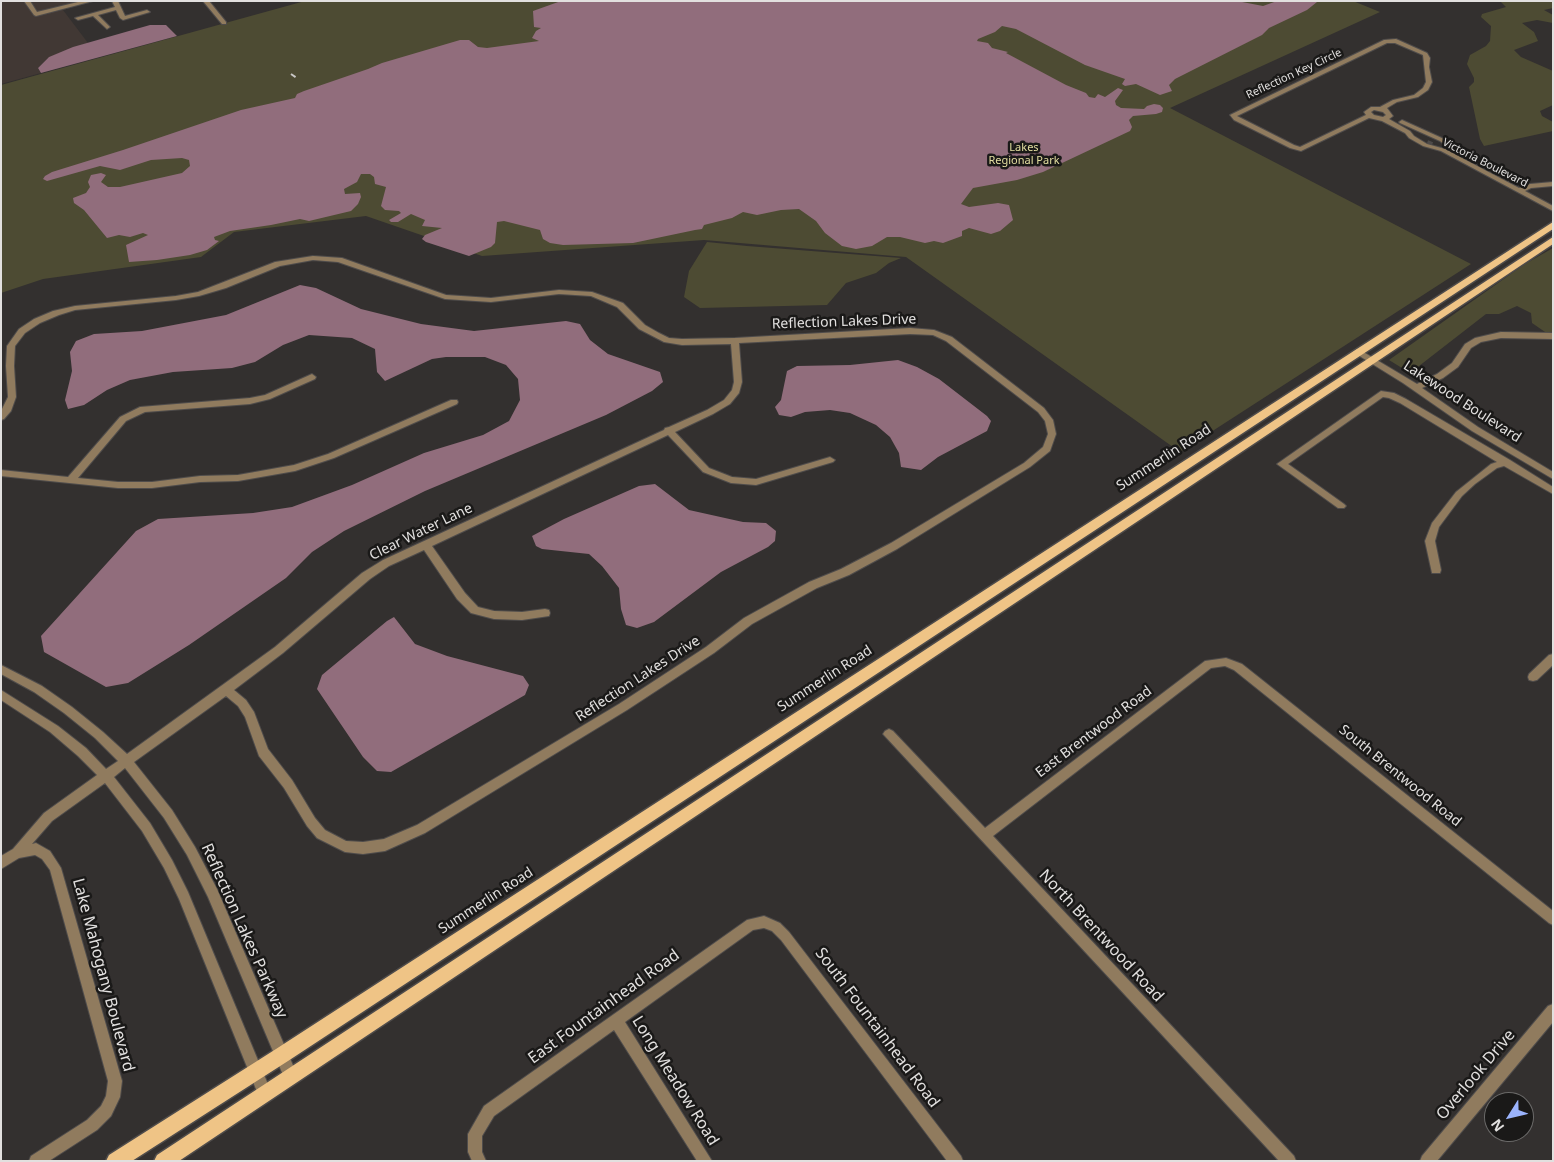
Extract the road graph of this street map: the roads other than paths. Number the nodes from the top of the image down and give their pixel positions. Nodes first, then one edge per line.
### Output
1 (27, 1) edge
2 (90, 1) edge
3 (115, 1) edge
4 (206, 1) edge
5 (118, 8) junction
6 (147, 12) dead end
7 (94, 14) junction
8 (78, 18) dead end
9 (224, 23) dead end
10 (107, 27) dead end
11 (1381, 109) junction
12 (1370, 115) junction
13 (1387, 118) junction
14 (1412, 131) junction
15 (1434, 144) junction
16 (1447, 144) junction
17 (1553, 184) edge
18 (1523, 190) junction
19 (1553, 202) edge
20 (1553, 208) edge
21 (1553, 225) edge
22 (1553, 234) edge
23 (1553, 240) edge
24 (1484, 285) junction
25 (1553, 336) edge
26 (735, 341) junction
27 (6, 347) edge
28 (1357, 352) junction
29 (1371, 360) junction
30 (312, 377) dead end
31 (1416, 388) junction
32 (454, 402) dead end
33 (1, 417) edge
34 (668, 430) junction
35 (1516, 454) junction
36 (830, 460) dead end
37 (1506, 463) junction
38 (1, 473) edge
39 (1553, 476) edge
40 (70, 481) junction
41 (1553, 492) edge
42 (1340, 506) dead end
43 (426, 545) junction
44 (1436, 570) dead end
45 (545, 613) dead end
46 (1553, 658) edge
47 (1226, 662) joint
48 (1, 669) edge
49 (1533, 677) dead end
50 (226, 690) junction
51 (1, 694) edge
52 (889, 734) dead end
53 (127, 762) junction
54 (106, 776) junction
55 (985, 835) junction
56 (17, 853) junction
57 (1, 863) edge
58 (1553, 919) edge
59 (764, 922) joint
60 (1553, 1011) edge
61 (616, 1020) junction
62 (282, 1055) junction
63 (256, 1072) junction
64 (291, 1077) junction
65 (265, 1094) junction
66 (36, 1161) edge
67 (115, 1161) edge
68 (163, 1161) edge
69 (479, 1161) edge
70 (705, 1161) edge
71 (956, 1161) edge
72 (1289, 1161) edge
73 (1427, 1161) edge

1 - 2 street
3 - 5 street
4 - 9 street
5 - 6 street
5 - 7 street
7 - 8 street
7 - 10 street
11 - 12 street
11 - 12 street, Reflection Key Circle
11 - 13 street, Victoria Boulevard
12 - 13 street, Victoria Boulevard
13 - 14 street, Victoria Boulevard
14 - 15 street
14 - 15 street, Victoria Boulevard
14 - 16 street, Victoria Boulevard
15 - 16 street
15 - 18 street, Victoria Boulevard
16 - 18 street, Victoria Boulevard
17 - 18 street
18 - 19 street, Victoria Boulevard
18 - 20 street, Victoria Boulevard
21 - 28 main road, Summerlin Road
22 - 24 main road
23 - 24 main road
24 - 29 main road
25 - 31 street
26 - 27 street, Reflection Lakes Drive
26 - 34 street, Clear Water Lane
26 - 50 street, Reflection Lakes Drive
27 - 33 street, Reflection Lakes Drive
28 - 29 street, Lakewood Boulevard
28 - 62 main road, Summerlin Road
29 - 31 street, Lakewood Boulevard
29 - 64 main road
30 - 40 street
31 - 35 street, Lakewood Boulevard
32 - 40 street
34 - 36 street
34 - 43 street, Clear Water Lane
35 - 37 street
35 - 39 street, Lakewood Boulevard
37 - 41 street
37 - 42 street
37 - 44 street
38 - 40 street
43 - 45 street
43 - 50 street, Clear Water Lane
46 - 49 street
47 - 55 street, East Brentwood Road
47 - 58 street, South Brentwood Road
48 - 53 street, Reflection Lakes Parkway
50 - 53 street, Clear Water Lane
51 - 54 street
52 - 55 street, North Brentwood Road
53 - 54 street, Clear Water Lane
53 - 62 street, Reflection Lakes Parkway
54 - 56 street, Lake Mahogany Boulevard
54 - 63 street
55 - 72 street, North Brentwood Road
56 - 57 street, Lake Mahogany Boulevard
56 - 66 street, Lake Mahogany Boulevard
59 - 61 street, East Fountainhead Road
59 - 71 street, South Fountainhead Road
60 - 73 street, Overlook Drive
61 - 69 street, East Fountainhead Road
61 - 70 street, Long Meadow Road
62 - 63 main road, Summerlin Road
62 - 64 street, Reflection Lakes Parkway
63 - 65 street
63 - 67 main road, Summerlin Road
64 - 65 main road
65 - 68 main road

